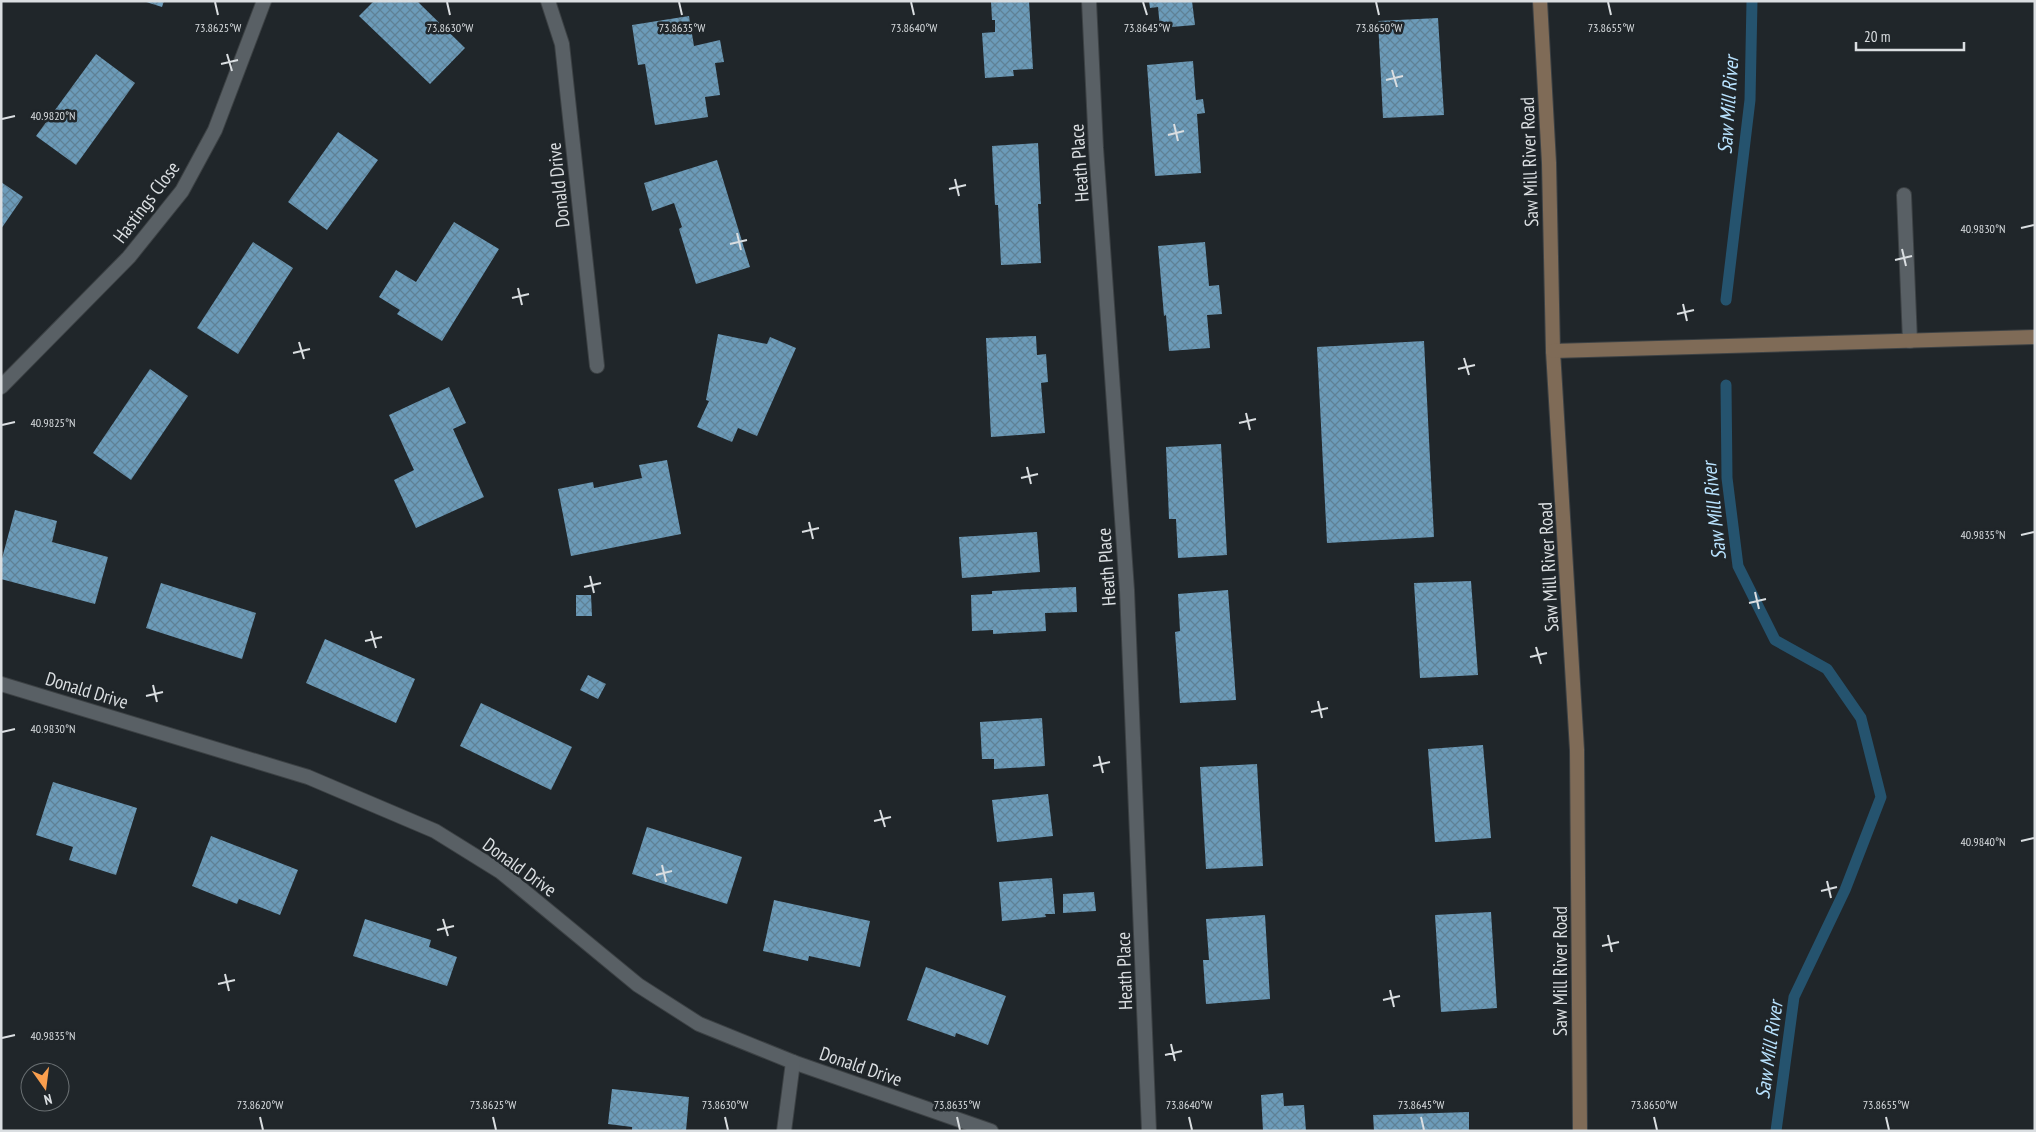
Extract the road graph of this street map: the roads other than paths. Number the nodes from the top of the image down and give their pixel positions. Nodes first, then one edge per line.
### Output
1 (264, 1) edge
2 (548, 1) edge
3 (1089, 1) edge
4 (1540, 1) edge
5 (1904, 195) dead end
6 (2035, 337) edge
7 (1910, 341) junction
8 (1553, 351) junction
9 (597, 366) dead end
10 (1, 387) edge
11 (1, 684) edge
12 (793, 1062) junction
13 (784, 1131) edge
14 (991, 1131) edge
15 (1149, 1131) edge
16 (1580, 1131) edge

1 - 10 street, Hastings Close
2 - 9 street, Donald Drive
3 - 15 street, Heath Place
4 - 8 main road, Saw Mill River Road
5 - 7 street
6 - 7 main road
7 - 8 main road
8 - 16 main road, Saw Mill River Road
11 - 12 street, Donald Drive
12 - 13 street
12 - 14 street, Donald Drive

